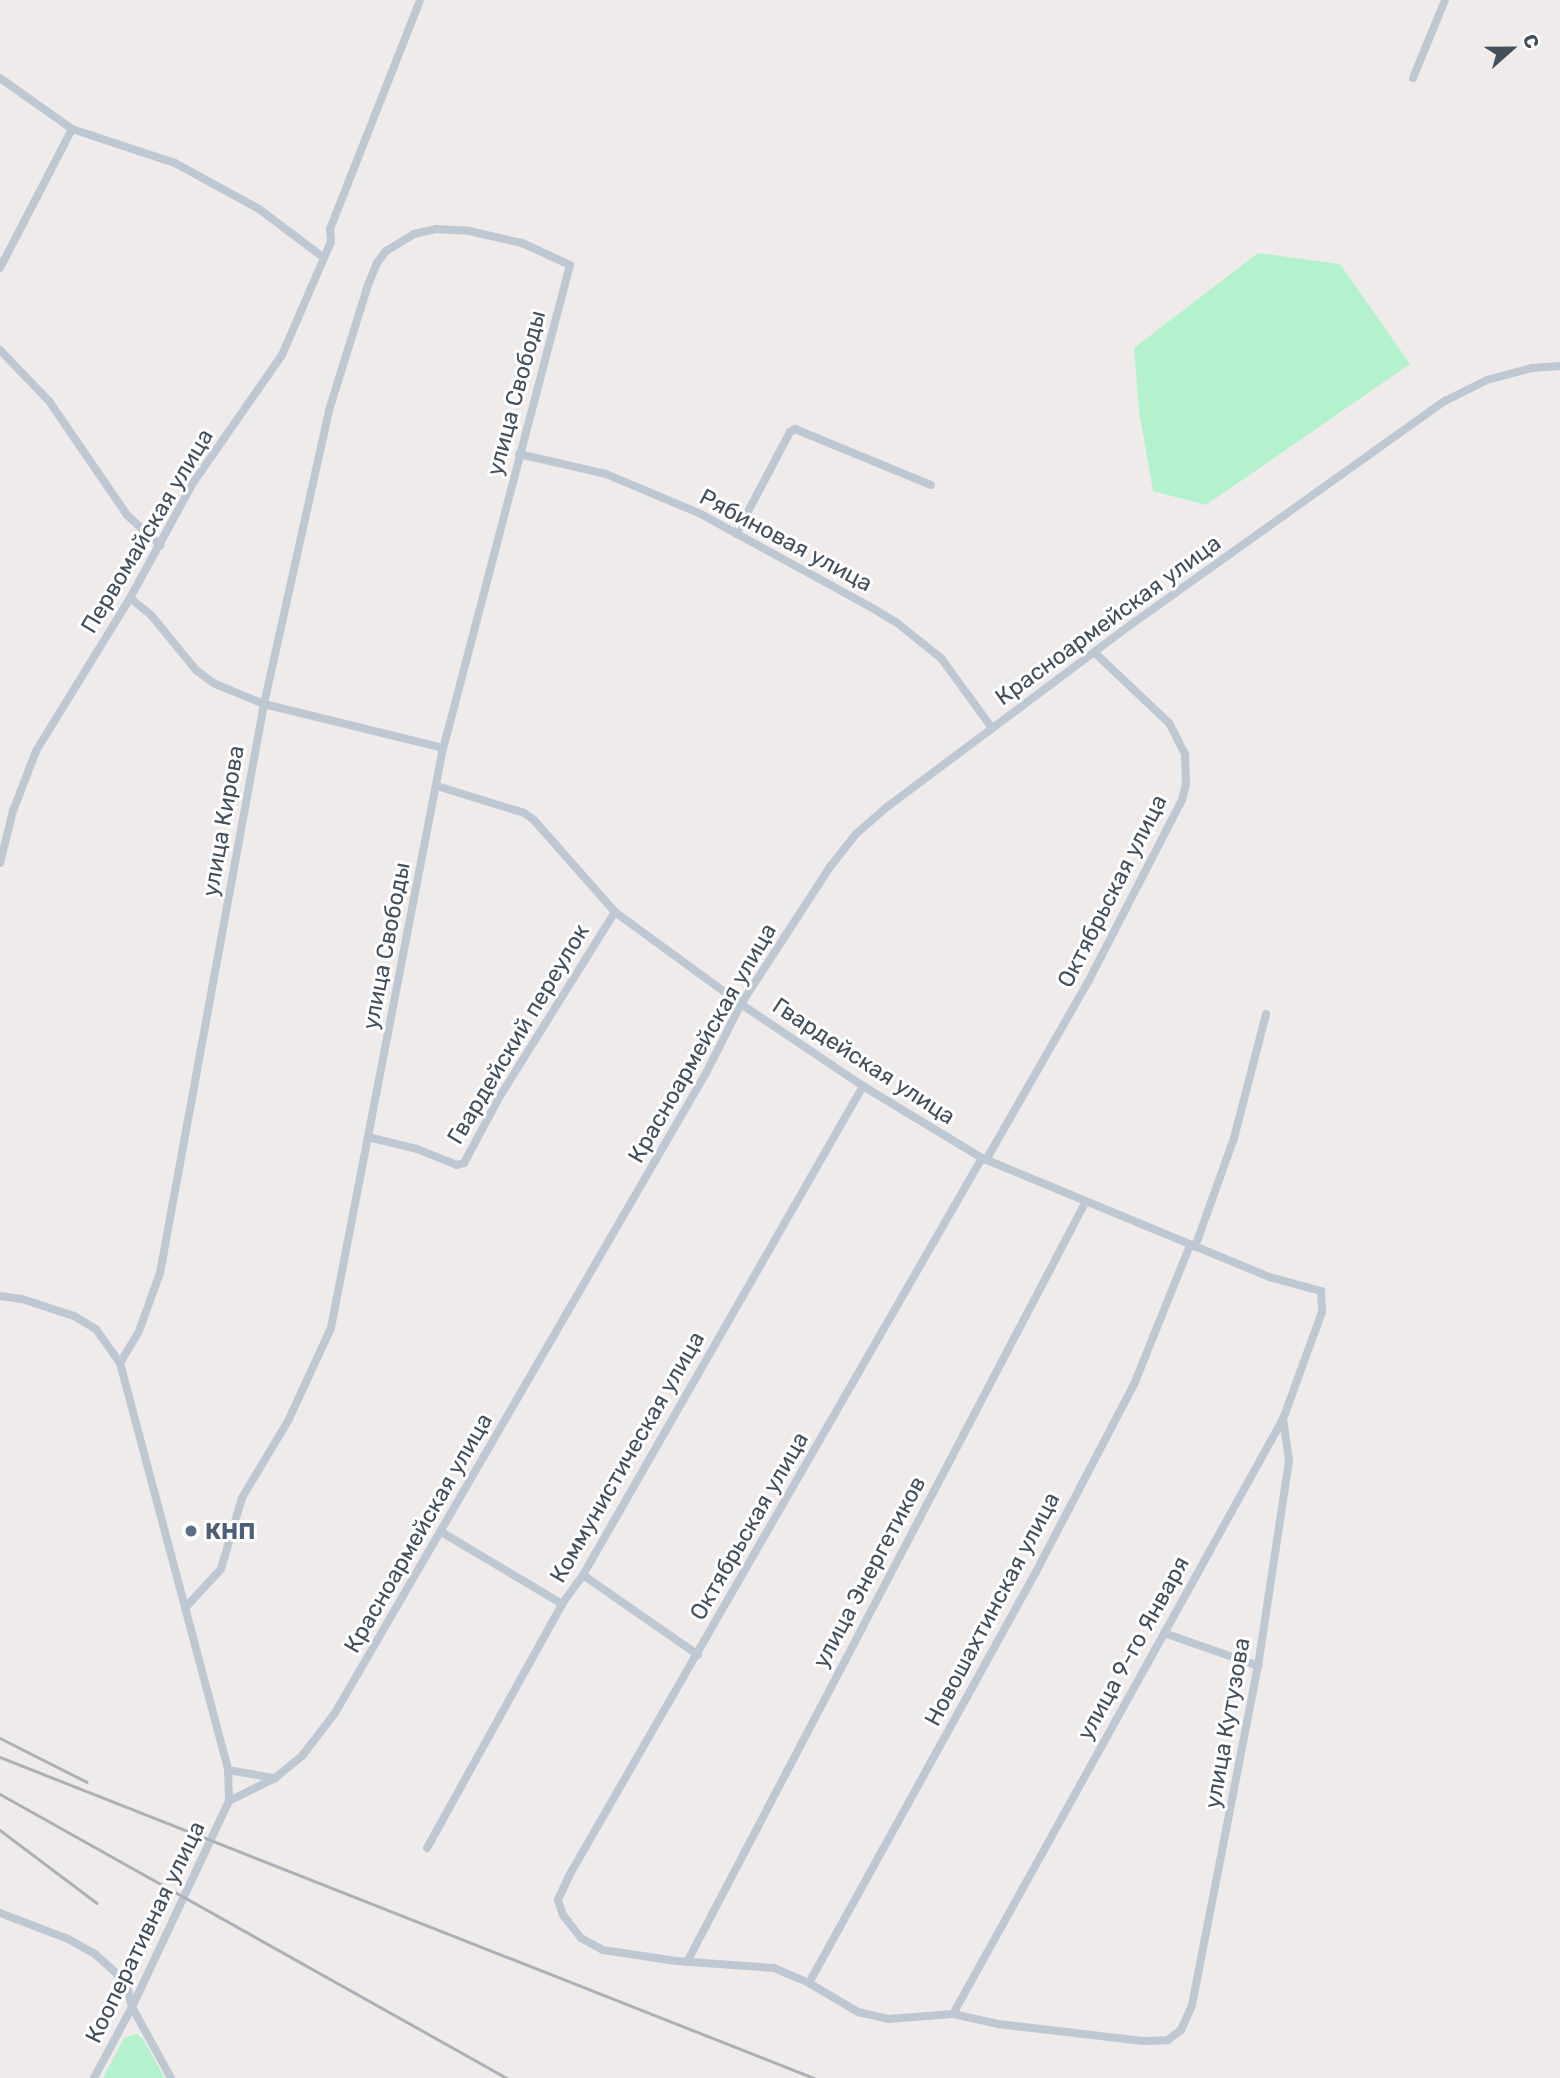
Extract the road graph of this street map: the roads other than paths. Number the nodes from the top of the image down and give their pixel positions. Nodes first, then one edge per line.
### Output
1 (420, 0) edge
2 (1445, 0) edge
3 (0, 78) edge
4 (1413, 78) dead end
5 (72, 129) junction
6 (324, 258) junction
7 (570, 265) joint
8 (0, 268) edge
9 (0, 350) edge
10 (1560, 366) edge
11 (519, 454) junction
12 (932, 485) dead end
13 (736, 534) junction
14 (160, 545) junction
15 (130, 598) junction
16 (1094, 652) junction
17 (264, 704) junction
18 (992, 728) junction
19 (443, 748) junction
20 (437, 786) junction
21 (0, 863) edge
22 (615, 912) junction
23 (741, 1004) junction
24 (1266, 1014) dead end
25 (863, 1086) junction
26 (368, 1137) junction
27 (984, 1159) junction
28 (1086, 1201) junction
29 (1192, 1246) junction
30 (1321, 1291) joint
31 (0, 1296) edge
32 (120, 1363) junction
33 (1283, 1419) junction
34 (443, 1533) junction
35 (583, 1575) junction
36 (562, 1604) junction
37 (185, 1608) junction
38 (1164, 1633) junction
39 (698, 1655) junction
40 (1258, 1666) junction
41 (228, 1770) junction
42 (275, 1778) junction
43 (229, 1801) junction
44 (427, 1848) dead end
45 (0, 1913) edge
46 (687, 1962) junction
47 (809, 1983) junction
48 (132, 2007) junction
49 (953, 2014) junction
50 (94, 2078) edge
51 (171, 2078) edge

1 - 6 street, Первомайская улица
2 - 4 street
3 - 5 street
5 - 6 street
5 - 8 street
6 - 14 street, Первомайская улица
7 - 11 street, улица Свободы
7 - 17 street, улица Кирова
9 - 14 street
10 - 16 street, Красноармейская улица
11 - 13 street, Рябиновая улица
11 - 19 street, улица Свободы
12 - 13 street
13 - 18 street, Рябиновая улица
14 - 15 street, Первомайская улица
15 - 17 street
15 - 21 street, Первомайская улица
16 - 18 street, Красноармейская улица
16 - 27 street, Октябрьская улица
17 - 19 street
17 - 32 street, улица Кирова
18 - 23 street, Красноармейская улица
19 - 20 street, улица Свободы
20 - 22 street, Гвардейская улица
20 - 26 street, улица Свободы
22 - 23 street, Гвардейская улица
22 - 26 street, Гвардейский переулок
23 - 25 street, Гвардейская улица
23 - 34 street, Красноармейская улица
24 - 29 street, Новошахтинская улица
25 - 27 street, Гвардейская улица
25 - 35 street, Коммунистическая улица
26 - 37 street, улица Свободы
27 - 28 street, Гвардейская улица
27 - 39 street, Октябрьская улица
28 - 29 street, Гвардейская улица
28 - 46 street, улица Энергетиков
29 - 30 street, Гвардейская улица
29 - 47 street, Новошахтинская улица
30 - 33 street, улица 9-го Января
31 - 32 street
32 - 37 street, Кооперативная улица
33 - 38 street, улица 9-го Января
33 - 40 street, улица Кутузова
34 - 36 street
34 - 42 street, Красноармейская улица
35 - 36 street, Коммунистическая улица
35 - 39 street
36 - 44 street, Коммунистическая улица
37 - 41 street, Кооперативная улица
38 - 40 street
38 - 49 street, улица 9-го Января
39 - 46 street, Октябрьская улица
40 - 49 street, улица Кутузова
41 - 42 street
41 - 43 street, Кооперативная улица
42 - 43 street, Кооперативная улица
43 - 48 street, Кооперативная улица
45 - 48 street
46 - 47 street
47 - 49 street
48 - 50 street, Кооперативная улица
48 - 51 street

